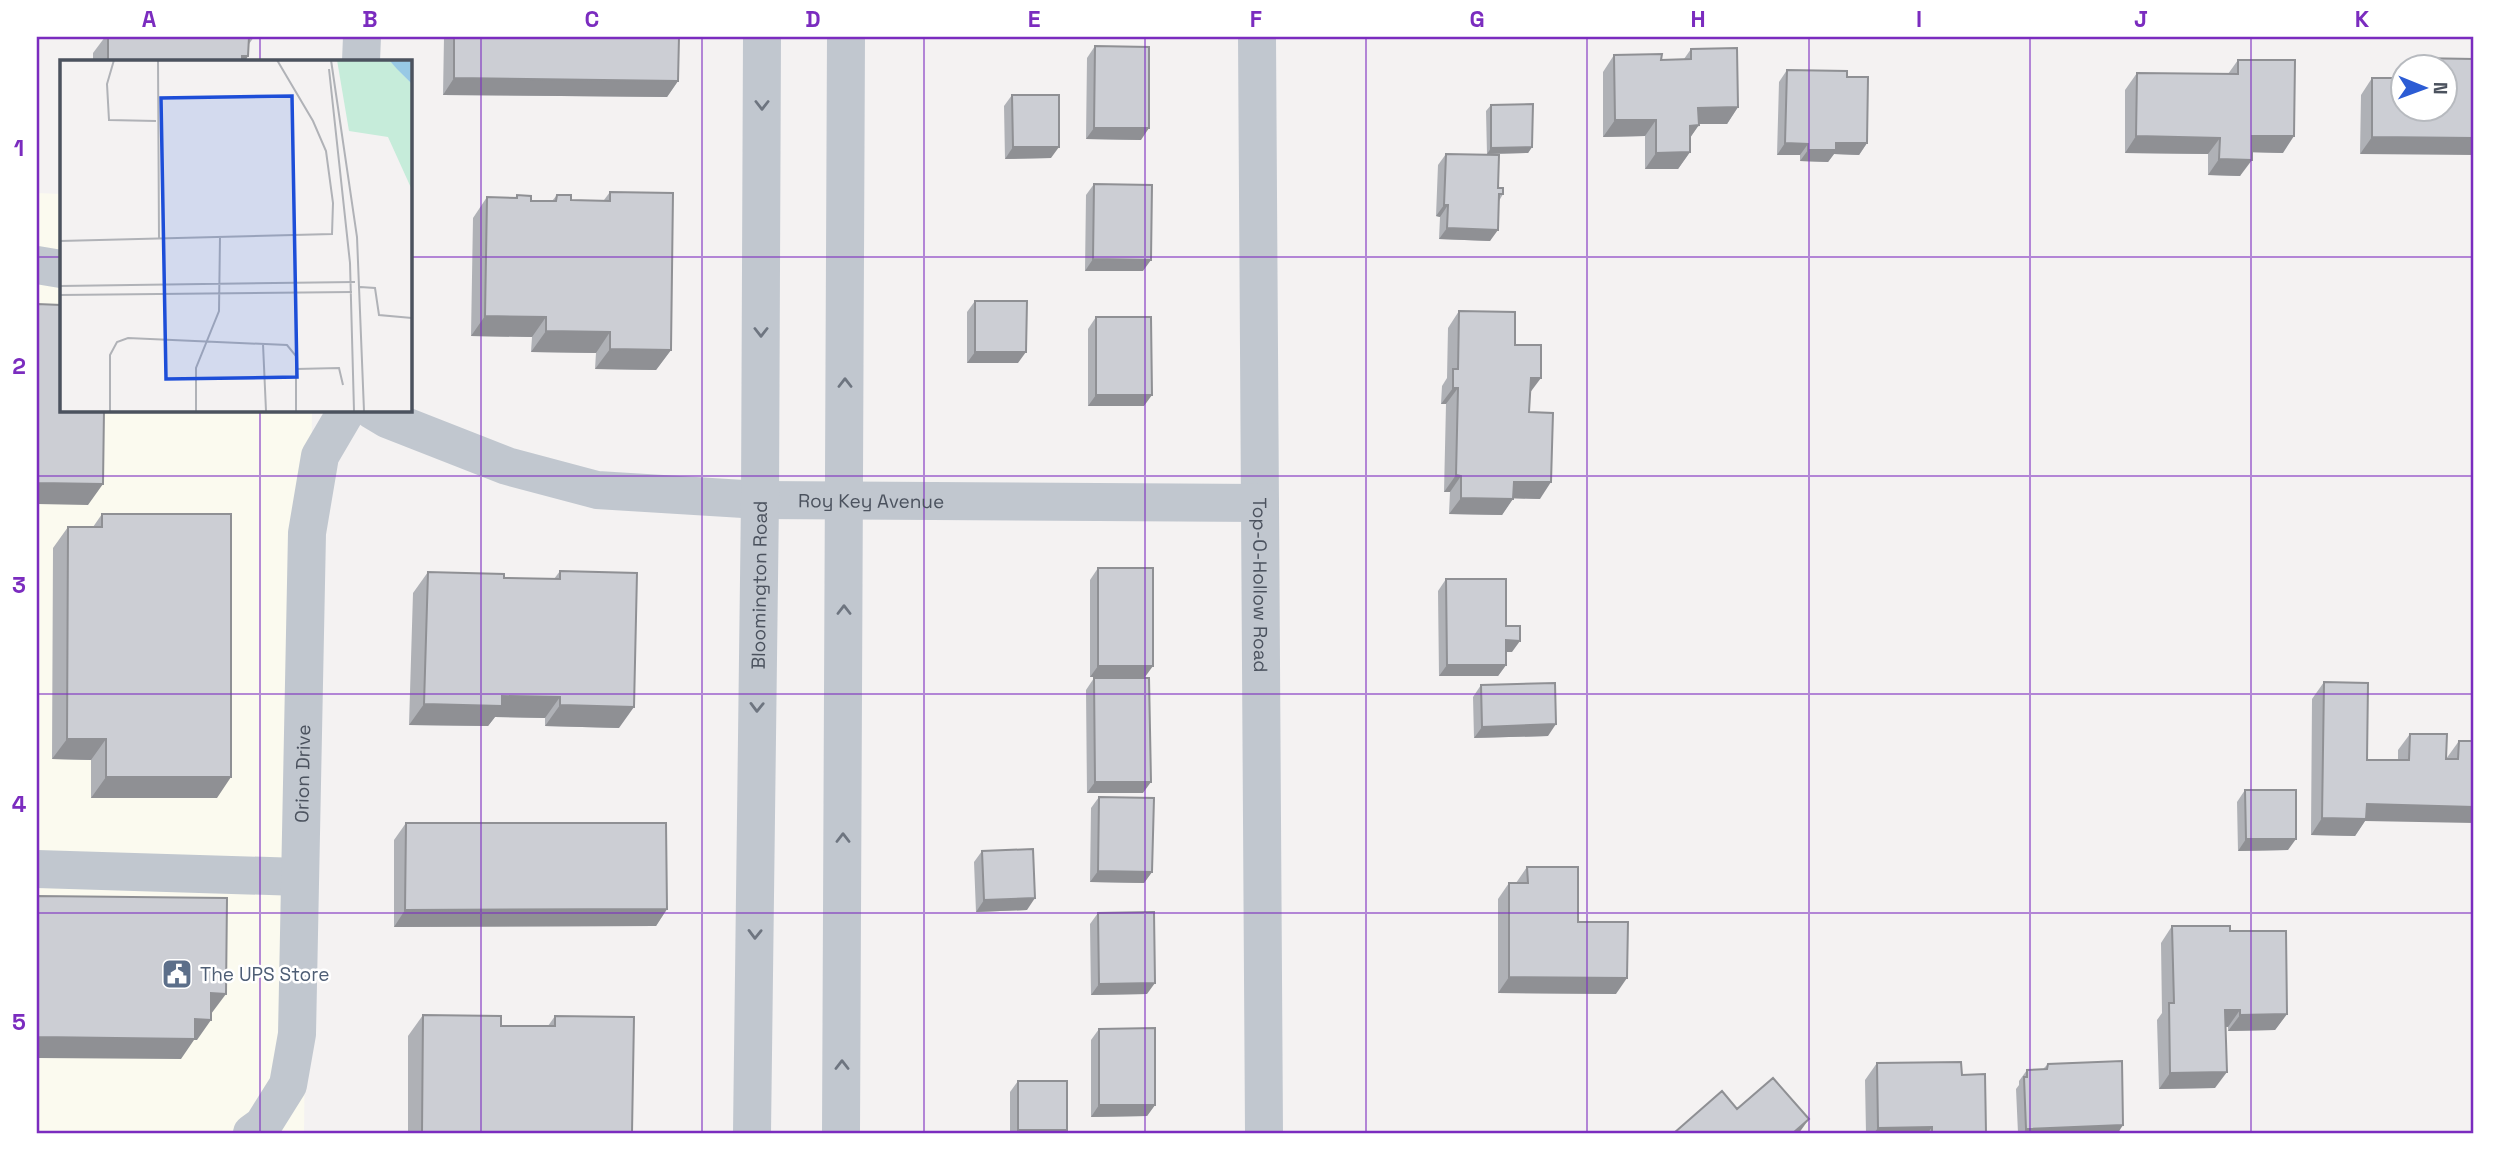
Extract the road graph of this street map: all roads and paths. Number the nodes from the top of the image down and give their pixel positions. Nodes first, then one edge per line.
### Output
1 (362, 37) edge
2 (762, 37) edge
3 (846, 37) edge
4 (1257, 37) edge
5 (361, 60) edge
6 (37, 265) edge
7 (60, 269) edge
8 (346, 411) edge
9 (374, 411) edge
10 (760, 500) junction
11 (845, 502) junction
12 (1260, 503) junction
13 (37, 869) edge
14 (300, 877) junction
15 (252, 1133) edge
16 (752, 1133) edge
17 (841, 1133) edge
18 (1264, 1133) edge

1 - 5 street
2 -> 10 street, Bloomington Road
11 -> 3 street
4 - 12 street, Top-O-Hollow Road
6 - 7 street
8 - 14 street, Orion Drive
9 - 10 street, Roy Key Avenue
10 - 11 street, Roy Key Avenue
10 -> 16 street, Bloomington Road
11 - 12 street, Roy Key Avenue
17 -> 11 street
12 - 18 street, Top-O-Hollow Road
13 - 14 street
14 - 15 street, Orion Drive

